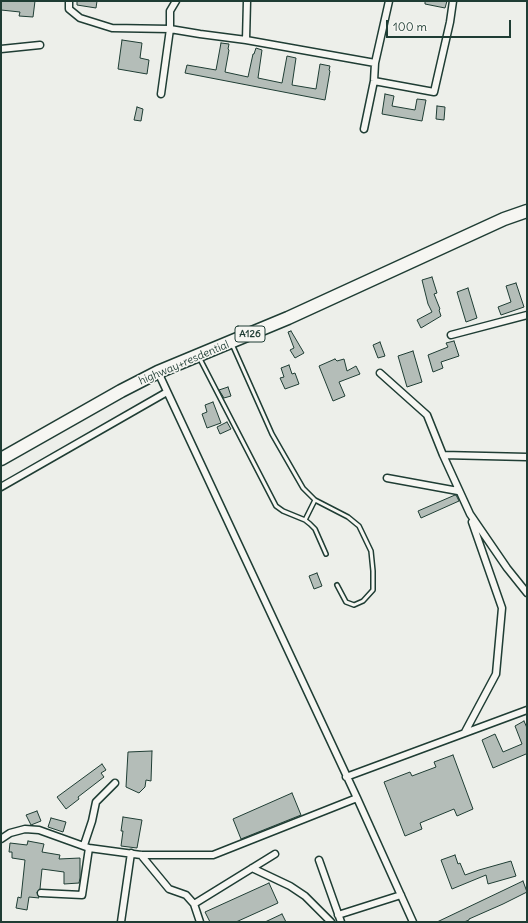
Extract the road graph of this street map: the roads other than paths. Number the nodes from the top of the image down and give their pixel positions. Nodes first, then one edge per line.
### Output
1 (69, 1) edge
2 (176, 1) edge
3 (247, 1) edge
4 (389, 1) edge
5 (453, 1) edge
6 (170, 29) junction
7 (246, 40) junction
8 (40, 45) dead end
9 (1, 48) edge
10 (375, 63) junction
11 (374, 81) junction
12 (161, 94) dead end
13 (364, 129) dead end
14 (527, 205) edge
15 (527, 211) edge
16 (504, 219) junction
17 (527, 315) edge
18 (451, 335) dead end
19 (231, 342) junction
20 (198, 355) junction
21 (158, 372) junction
22 (380, 373) dead end
23 (167, 392) junction
24 (443, 455) junction
25 (527, 457) edge
26 (1, 459) edge
27 (387, 478) dead end
28 (1, 487) edge
29 (458, 491) junction
30 (315, 500) junction
31 (470, 514) junction
32 (305, 520) junction
33 (326, 554) dead end
34 (337, 585) dead end
35 (527, 593) edge
36 (527, 710) edge
37 (465, 732) junction
38 (346, 777) junction
39 (115, 783) dead end
40 (357, 798) junction
41 (1, 839) edge
42 (87, 846) junction
43 (131, 853) junction
44 (275, 854) dead end
45 (141, 855) junction
46 (319, 860) dead end
47 (252, 868) junction
48 (42, 892) dead end
49 (401, 895) junction
50 (194, 904) junction
51 (338, 915) junction
52 (121, 922) edge
53 (200, 922) edge
54 (331, 922) edge
55 (341, 922) edge
56 (413, 922) edge

1 - 6 street
2 - 6 street
3 - 7 street
4 - 10 street
5 - 11 street
6 - 7 street
6 - 12 street
7 - 10 street
8 - 9 street
10 - 11 street
11 - 13 street
14 - 16 highway, A126
15 - 16 highway, A126
16 - 19 highway, highway+resdential / A126
17 - 18 street
19 - 20 highway, highway+resdential / A126
19 - 30 lane
20 - 21 highway, highway+resdential / A126
20 - 32 lane
21 - 23 street
21 - 26 highway, highway+resdential / A126
22 - 24 street
23 - 28 street
23 - 38 street
24 - 25 street
24 - 29 street
27 - 29 street
29 - 31 street
30 - 32 lane
30 - 34 lane
31 - 35 street
31 - 37 street
32 - 33 lane
36 - 37 street
37 - 38 street
38 - 40 street
39 - 42 street
40 - 45 street
40 - 49 street
41 - 42 street
42 - 43 street
42 - 48 street
43 - 45 street
43 - 52 street
44 - 47 street
45 - 50 street
46 - 51 street
47 - 50 street
47 - 54 street
49 - 51 street
49 - 56 street
50 - 53 street
51 - 55 street

